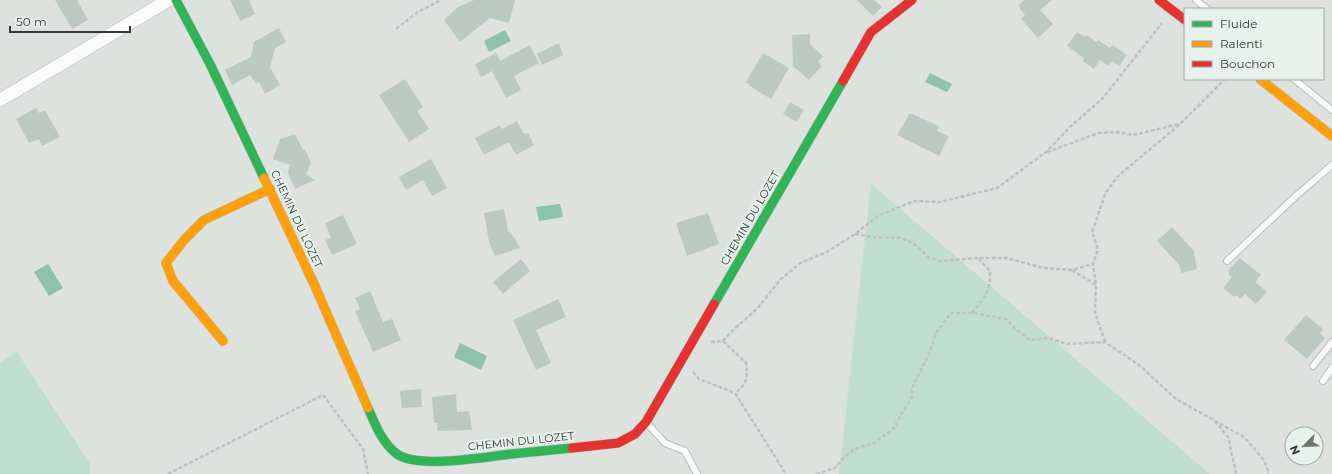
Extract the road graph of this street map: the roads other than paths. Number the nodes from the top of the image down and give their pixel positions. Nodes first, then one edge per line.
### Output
1 (169, 0) edge
2 (176, 0) edge
3 (912, 0) edge
4 (1159, 0) edge
5 (1196, 0) edge
6 (1206, 8) edge
7 (1184, 19) edge
8 (1261, 80) edge
9 (1295, 80) edge
10 (0, 100) edge
11 (1332, 110) edge
12 (1332, 136) edge
13 (1332, 165) edge
14 (270, 189) junction
15 (1228, 261) dead end
16 (223, 340) dead end
17 (1332, 342) edge
18 (1314, 366) dead end
19 (1332, 368) edge
20 (1323, 381) dead end
21 (646, 422) junction
22 (697, 474) edge

1 - 10 street
2 - 14 street, CHEMIN DU LOZET
3 - 21 street, CHEMIN DU LOZET
4 - 7 street
5 - 6 lane
8 - 12 street
9 - 11 lane
13 - 15 lane
14 - 16 street
14 - 21 street, CHEMIN DU LOZET
17 - 18 lane
19 - 20 lane
21 - 22 lane

